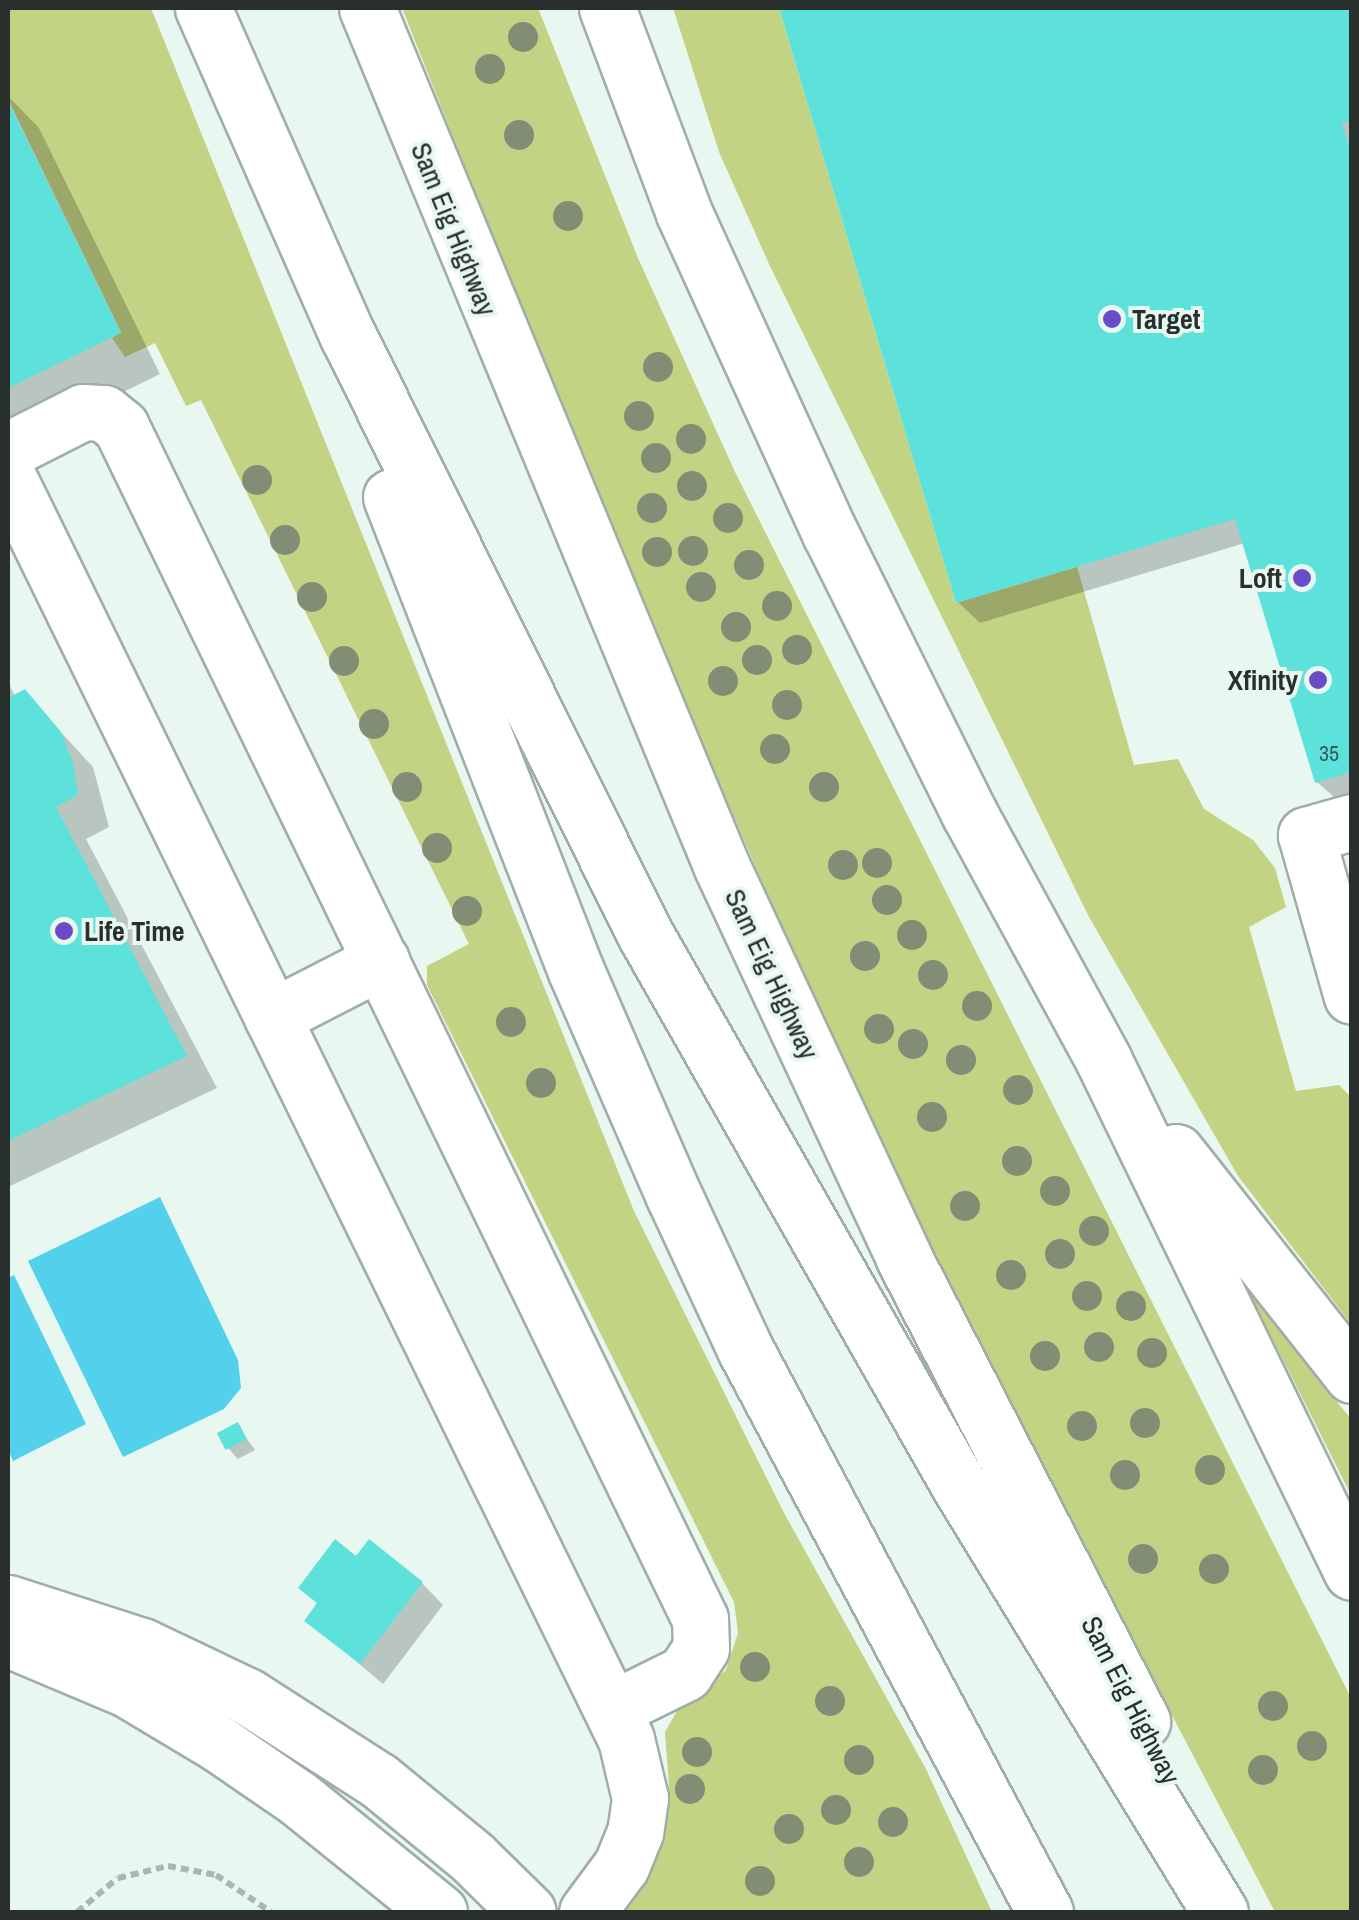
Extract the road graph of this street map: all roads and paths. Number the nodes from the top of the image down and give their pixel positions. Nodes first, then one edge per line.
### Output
1 (202, 8) edge
2 (366, 8) edge
3 (607, 8) edge
4 (622, 8) edge
5 (650, 121) junction
6 (270, 160) junction
7 (8, 450) edge
8 (8, 477) edge
9 (1329, 829) edge
10 (381, 961) junction
11 (1352, 996) edge
12 (272, 1016) junction
13 (1103, 1059) junction
14 (1352, 1375) edge
15 (1352, 1572) edge
16 (8, 1603) edge
17 (8, 1639) edge
18 (612, 1709) junction
19 (77, 1912) edge
20 (270, 1912) edge
21 (439, 1912) edge
22 (528, 1912) edge
23 (587, 1912) edge
24 (1045, 1912) edge
25 (1220, 1912) edge
26 (1240, 1912) edge

1 - 6 main road
2 - 26 main road, Sam Eig Highway
3 - 5 main road
4 - 5 main road
5 - 13 main road
6 - 24 main road
6 - 25 main road
7 - 10 main road
8 - 12 main road
9 - 11 main road
10 - 12 main road
10 - 18 main road
12 - 18 main road
13 - 14 main road
13 - 15 main road
16 - 22 main road
17 - 21 main road
18 - 23 main road
19 - 20 path

